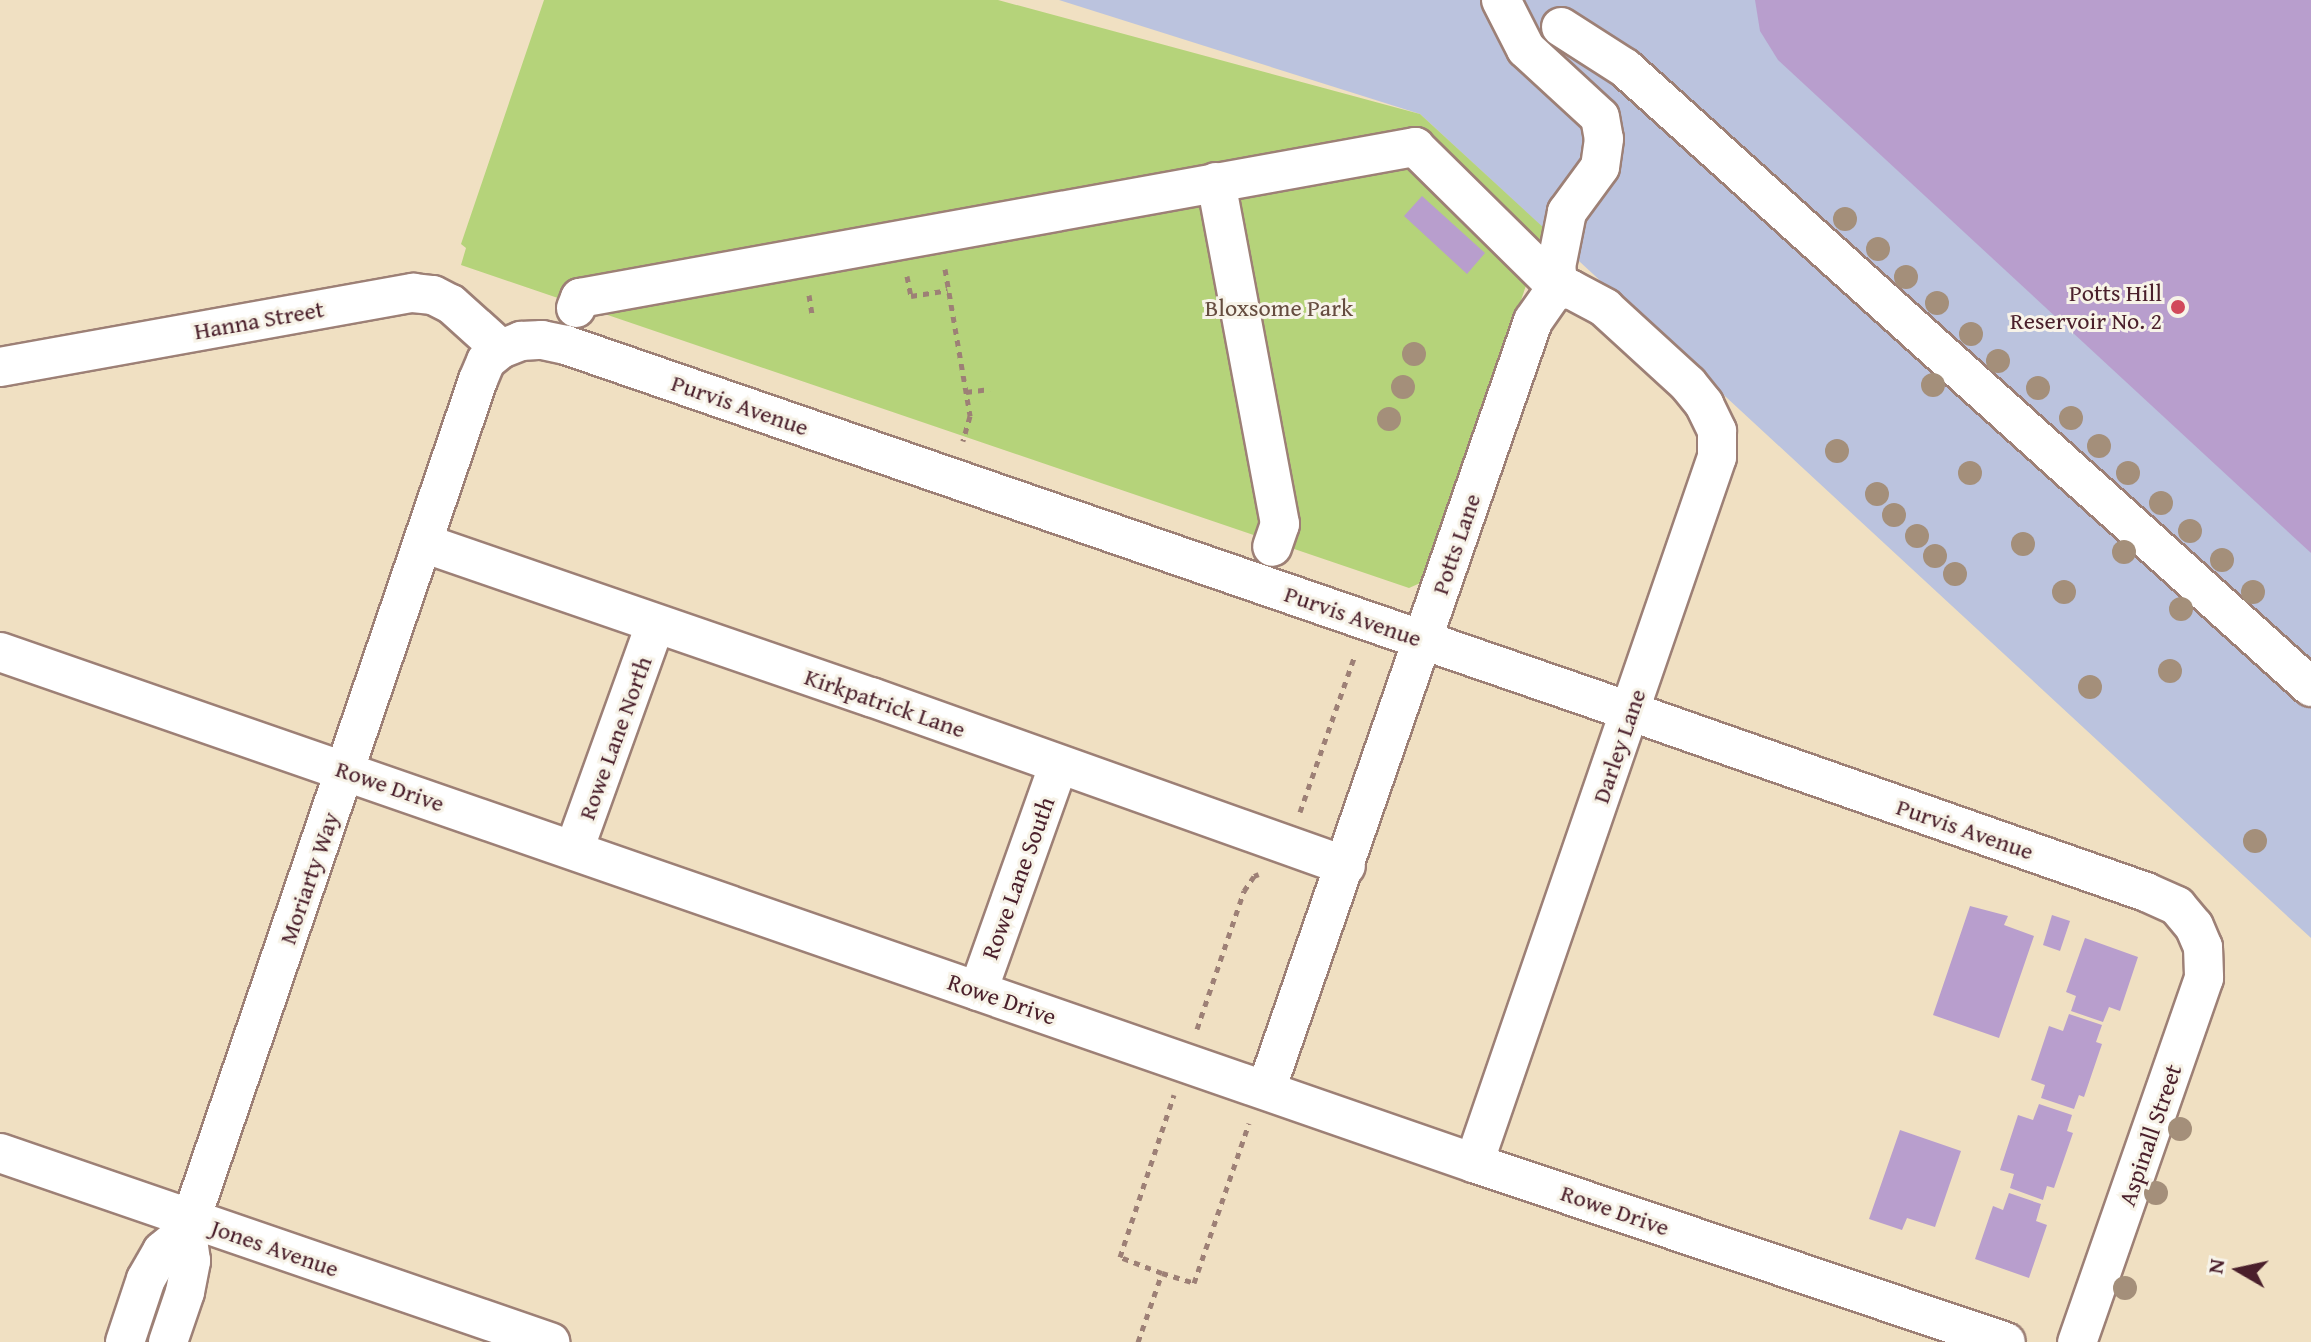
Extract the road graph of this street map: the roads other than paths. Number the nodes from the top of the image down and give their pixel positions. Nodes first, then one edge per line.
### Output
1 (1501, 0) edge
2 (1567, 13) edge
3 (1526, 49) junction
4 (1216, 182) junction
5 (1560, 290) junction
6 (576, 308) dead end
7 (501, 349) junction
8 (0, 367) edge
9 (423, 543) junction
10 (1272, 547) dead end
11 (655, 625) junction
12 (1423, 640) junction
13 (0, 652) edge
14 (2311, 687) edge
15 (1632, 712) junction
16 (1058, 766) junction
17 (346, 771) junction
18 (574, 850) junction
19 (1346, 866) junction
20 (2194, 926) joint
21 (978, 991) junction
22 (1266, 1090) junction
23 (0, 1153) edge
24 (1474, 1163) junction
25 (189, 1225) junction
26 (125, 1342) edge
27 (168, 1342) edge
28 (550, 1342) edge
29 (2006, 1342) edge
30 (2077, 1342) edge

1 - 3 street
2 - 3 street
2 - 14 street
3 - 5 street
4 - 5 street
4 - 6 street
4 - 10 street
5 - 12 street, Potts Lane
5 - 15 street, Darley Lane
7 - 8 street, Hanna Street
7 - 9 street, Moriarty Way
7 - 12 street, Purvis Avenue
9 - 11 street, Kirkpatrick Lane
9 - 17 street, Moriarty Way
11 - 16 street, Kirkpatrick Lane
11 - 18 street, Rowe Lane North
12 - 15 street, Purvis Avenue
12 - 19 street, Potts Lane
13 - 17 street, Rowe Drive
15 - 20 street, Purvis Avenue
15 - 24 street, Darley Lane
16 - 19 street, Kirkpatrick Lane
16 - 21 street, Rowe Lane South
17 - 18 street, Rowe Drive
17 - 25 street, Moriarty Way
18 - 21 street, Rowe Drive
19 - 22 street, Potts Lane
20 - 30 street, Aspinall Street
21 - 22 street, Rowe Drive
22 - 24 street, Rowe Drive
23 - 25 street, Jones Avenue
24 - 29 street, Rowe Drive
25 - 26 street, Moriarty Way
25 - 27 street, Moriarty Way
25 - 28 street, Jones Avenue

